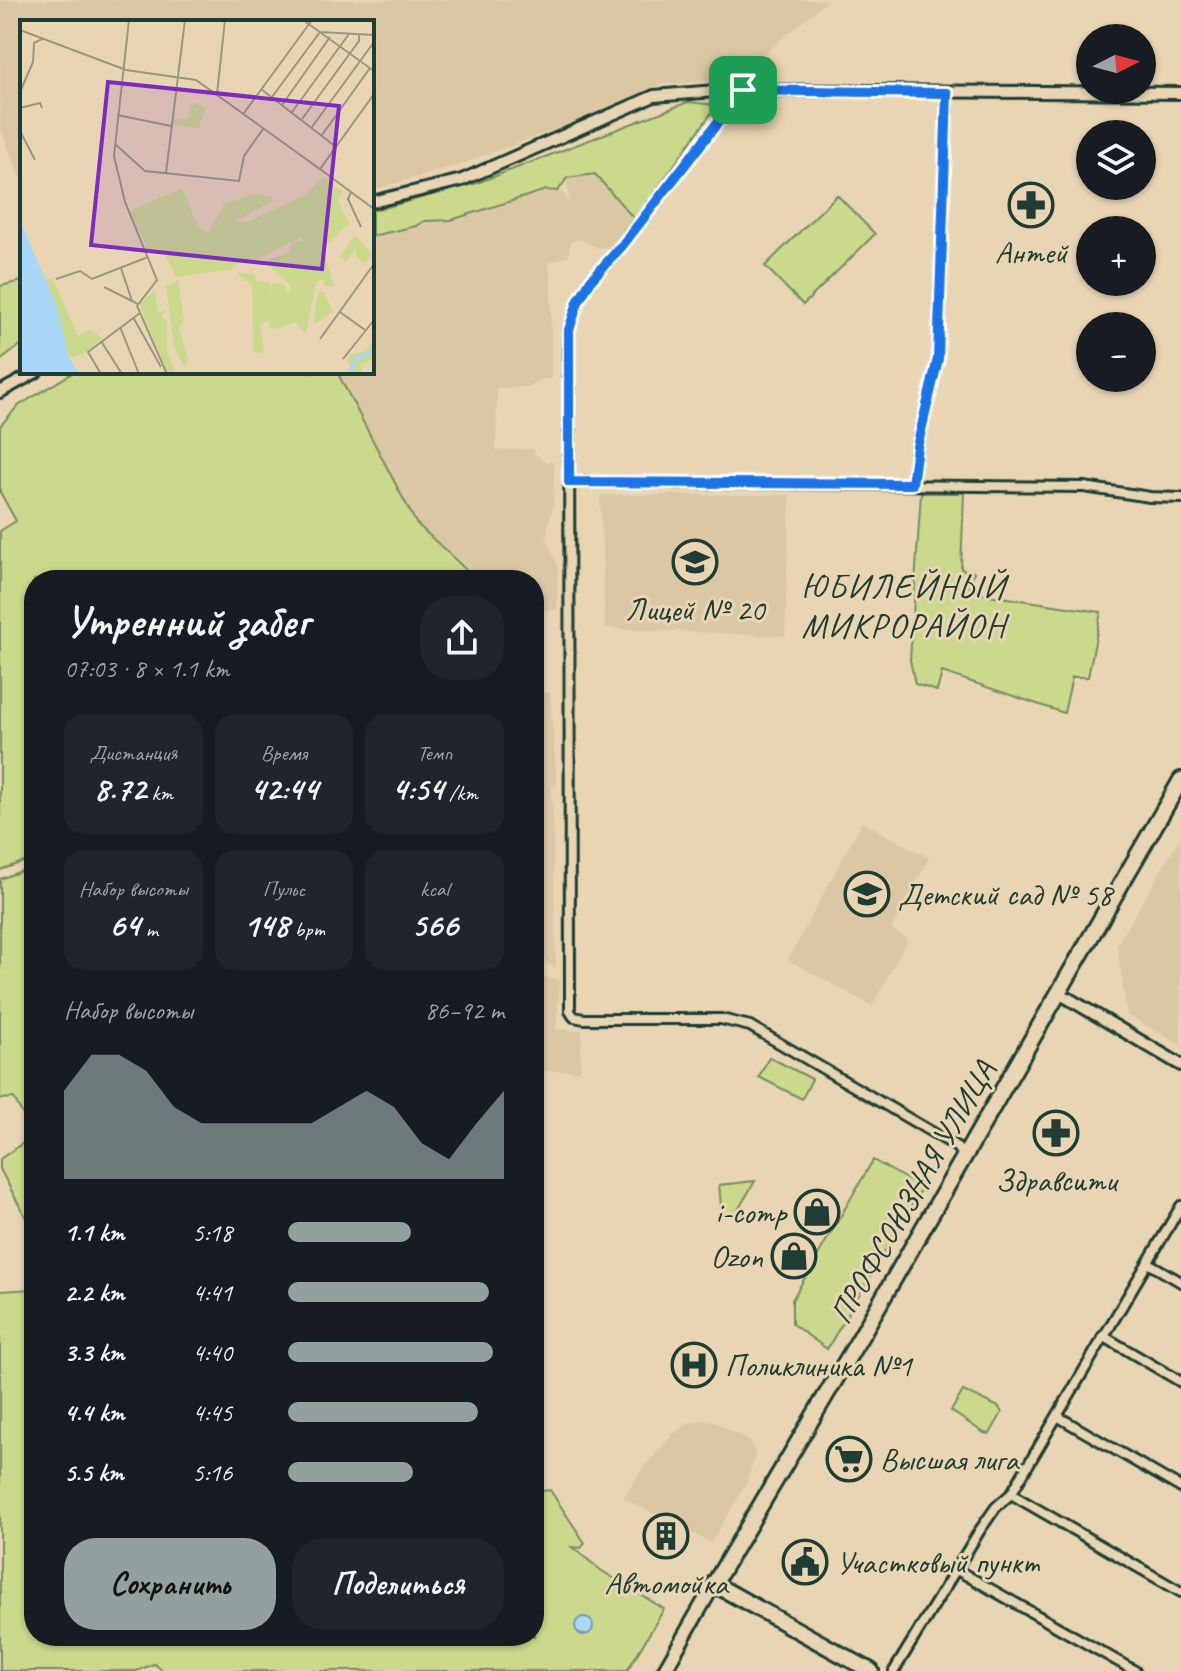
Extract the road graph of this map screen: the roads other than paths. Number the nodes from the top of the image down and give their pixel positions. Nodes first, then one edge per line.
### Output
1 (743, 90) junction
2 (947, 93) junction
3 (1181, 93) edge
4 (374, 202) edge
5 (32, 374) edge
6 (0, 392) edge
7 (569, 482) junction
8 (912, 484) junction
9 (1181, 498) edge
10 (1179, 786) edge
11 (1059, 993) junction
12 (1181, 1065) edge
13 (965, 1156) junction
14 (1181, 1206) edge
15 (1148, 1263) junction
16 (1181, 1282) edge
17 (1103, 1336) junction
18 (1181, 1382) edge
19 (1057, 1416) junction
20 (1181, 1488) edge
21 (1011, 1494) junction
22 (957, 1570) junction
23 (714, 1584) junction
24 (1181, 1592) edge
25 (664, 1671) edge
26 (871, 1671) edge
27 (894, 1671) edge
28 (1135, 1671) edge

1 - 2 street
1 - 4 street
1 - 7 street
2 - 3 street
2 - 8 street
5 - 6 street
7 - 8 street
7 - 13 street
8 - 9 street
10 - 11 highway, ПРОФСОЮЗНАЯ УЛИЦА
11 - 12 street
11 - 13 highway, ПРОФСОЮЗНАЯ УЛИЦА
13 - 23 highway, ПРОФСОЮЗНАЯ УЛИЦА
14 - 15 street
15 - 16 street
15 - 17 street
17 - 18 street
17 - 19 street
19 - 20 street
19 - 21 street
21 - 22 street
21 - 24 street
22 - 27 street
22 - 28 street
23 - 25 main road, ПРОФСОЮЗНАЯ УЛИЦА
23 - 26 highway

